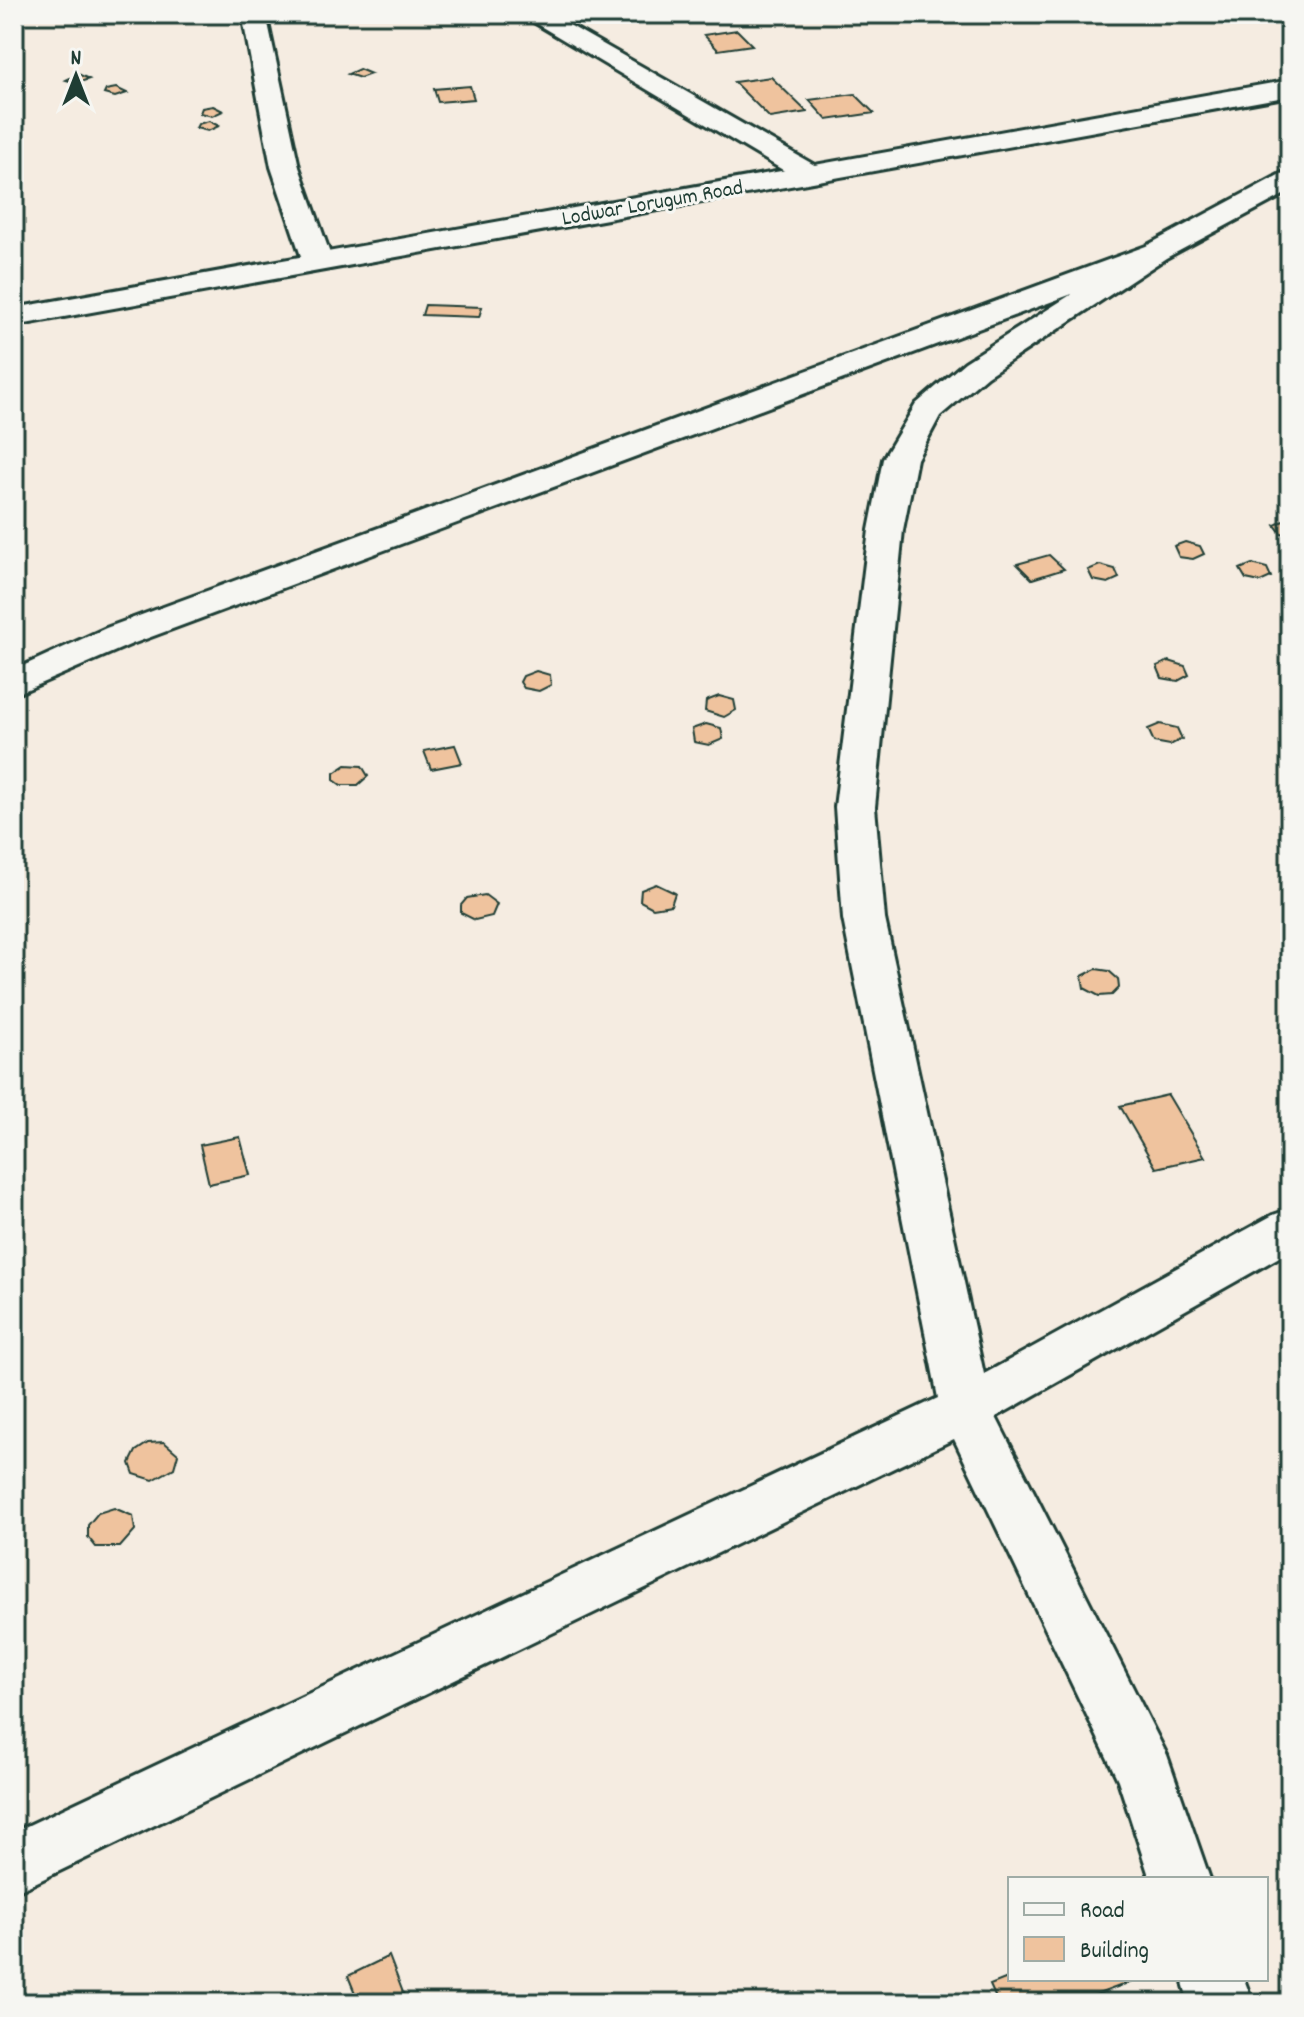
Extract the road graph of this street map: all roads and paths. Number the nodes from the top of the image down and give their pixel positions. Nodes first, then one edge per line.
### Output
1 (254, 14) edge
2 (532, 14) edge
3 (1290, 88) edge
4 (808, 173) junction
5 (1290, 177) edge
6 (1156, 252) junction
7 (318, 262) junction
8 (14, 317) edge
9 (14, 684) edge
10 (1290, 1228) edge
11 (966, 1409) junction
12 (14, 1863) edge
13 (1179, 1877) edge
14 (1214, 1981) edge
15 (1221, 2003) edge

1 - 7 street
2 - 4 street
3 - 4 street, Lodwar Lorugum Road
4 - 7 street, Lodwar Lorugum Road
5 - 6 street
6 - 9 street
6 - 11 street
7 - 8 street, Lodwar Lorugum Road
10 - 11 street
11 - 12 street
11 - 13 street
14 - 15 street

